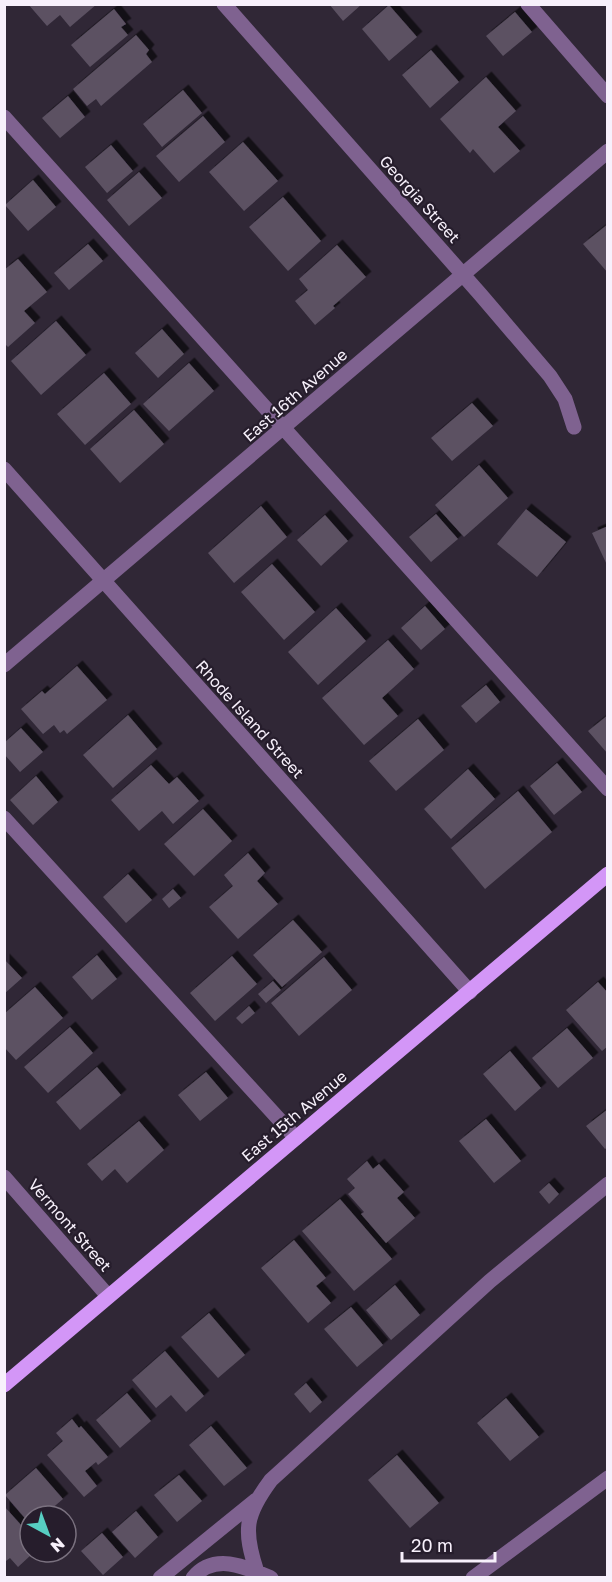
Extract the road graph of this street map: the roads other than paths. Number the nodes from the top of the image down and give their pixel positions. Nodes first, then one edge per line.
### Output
1 (224, 4) edge
2 (528, 4) edge
3 (608, 96) edge
4 (4, 117) edge
5 (608, 151) edge
6 (463, 274) junction
7 (574, 427) dead end
8 (283, 429) junction
9 (4, 470) edge
10 (104, 582) junction
11 (4, 665) edge
12 (608, 789) edge
13 (4, 818) edge
14 (608, 874) edge
15 (470, 992) junction
16 (296, 1138) junction
17 (4, 1177) edge
18 (608, 1184) edge
19 (108, 1296) junction
20 (4, 1385) edge
21 (606, 1482) edge
22 (256, 1500) junction
23 (264, 1575) edge
24 (160, 1578) edge
25 (194, 1578) edge
26 (473, 1578) edge

1 - 6 street, Georgia Street
2 - 3 street
4 - 8 street
5 - 6 street, East 16th Avenue
6 - 7 street, Georgia Street
6 - 8 street, East 16th Avenue
8 - 10 street, East 16th Avenue
8 - 12 street
9 - 10 street, Rhode Island Street
10 - 11 street, East 16th Avenue
10 - 15 street, Rhode Island Street
13 - 16 street
14 - 15 main road, East 15th Avenue
15 - 16 main road, East 15th Avenue
16 - 19 main road, East 15th Avenue
17 - 19 street, Vermont Street
18 - 22 street
19 - 20 main road, East 15th Avenue
21 - 26 street
22 - 23 street
22 - 24 street
23 - 25 street

